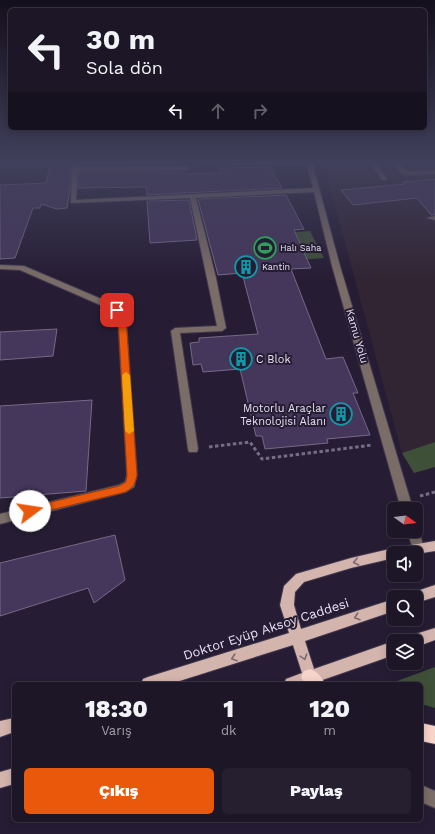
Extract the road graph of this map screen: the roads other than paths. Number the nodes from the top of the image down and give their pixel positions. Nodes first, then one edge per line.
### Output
1 (73, 201) edge
2 (94, 201) edge
3 (193, 201) edge
4 (319, 201) edge
5 (0, 267) edge
6 (194, 449) road end
7 (405, 502) edge
8 (0, 519) edge
9 (435, 546) edge
10 (423, 547) edge
11 (387, 555) edge
12 (435, 591) edge
13 (423, 595) edge
14 (387, 607) edge
15 (435, 634) edge
16 (297, 637) junction
17 (423, 638) edge
18 (387, 651) edge
19 (313, 681) edge
20 (154, 682) edge
21 (12, 726) edge
22 (0, 729) edge
23 (423, 732) edge
24 (435, 735) edge
25 (12, 777) edge
26 (0, 780) edge
27 (423, 794) edge
28 (435, 800) edge

1 - 2 street
3 - 6 street
4 - 7 street, Kamu Yolu
5 - 8 street
9 - 10 main road
11 -> 16 main road
12 - 13 main road
14 -> 16 main road, Doktor Eyüp Aksoy Caddesi
15 - 17 main road
16 -> 19 main road
16 -> 20 main road, Doktor Eyüp Aksoy Caddesi
18 - 19 main road
21 - 22 main road
23 - 24 highway
25 - 26 main road
27 - 28 street

